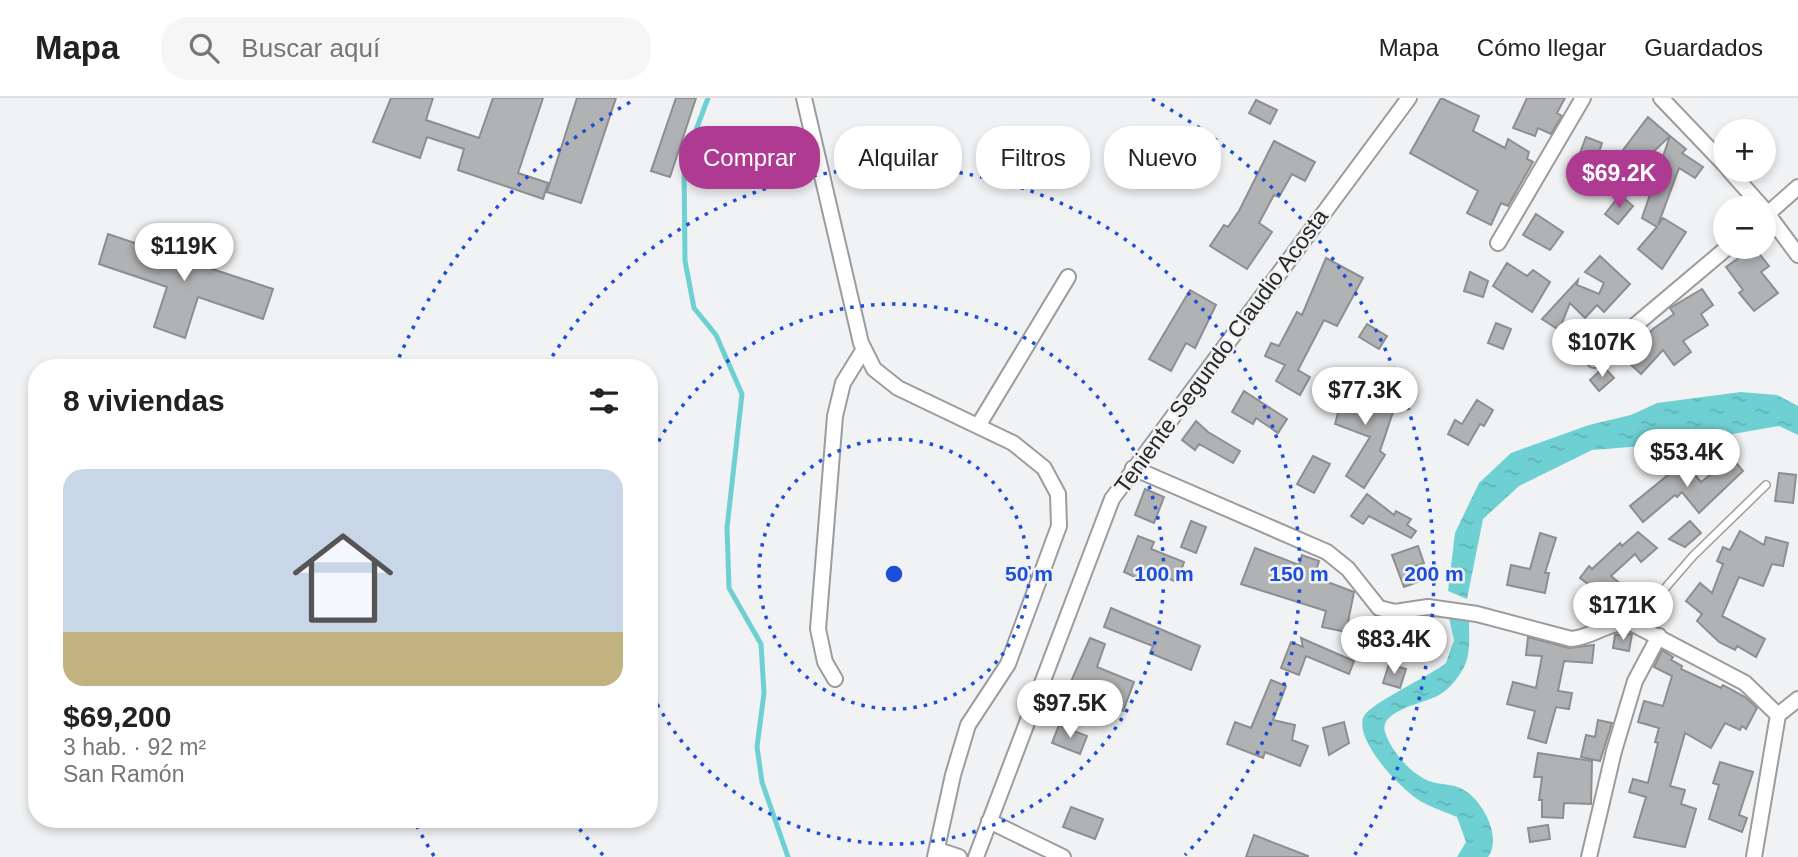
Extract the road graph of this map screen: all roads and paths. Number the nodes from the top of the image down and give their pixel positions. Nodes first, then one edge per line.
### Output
1 (804, 98) edge
2 (1409, 98) edge
3 (1583, 98) edge
4 (1661, 98) edge
5 (1713, 152) edge
6 (1739, 182) edge
7 (1798, 187) edge
8 (1751, 196) edge
9 (1776, 204) edge
10 (1776, 226) edge
11 (1498, 243) dead end
12 (1798, 255) edge
13 (1714, 259) edge
14 (1068, 277) dead end
15 (864, 349) junction
16 (1594, 360) dead end
17 (978, 426) junction
18 (1133, 468) junction
19 (1766, 485) dead end
20 (1633, 624) junction
21 (1659, 636) junction
22 (835, 679) dead end
23 (1798, 699) edge
24 (1778, 715) junction
25 (989, 821) junction
26 (936, 853) edge
27 (959, 857) edge
28 (976, 857) edge
29 (1063, 857) edge
30 (1589, 857) edge
31 (1754, 857) edge

1 - 15 street
2 - 18 street, Teniente Segundo Claudio Acosta
3 - 11 street
4 - 5 street
6 - 8 street
7 - 9 street
10 - 12 street
13 - 16 street
14 - 17 street
15 - 17 street
15 - 22 street
17 - 26 street
18 - 20 street
18 - 25 street, Teniente Segundo Claudio Acosta
19 - 20 lane
20 - 21 street
21 - 24 street
21 - 30 street
23 - 24 street
24 - 31 street
25 - 28 street, Teniente Segundo Claudio Acosta
25 - 29 street
26 - 27 street

